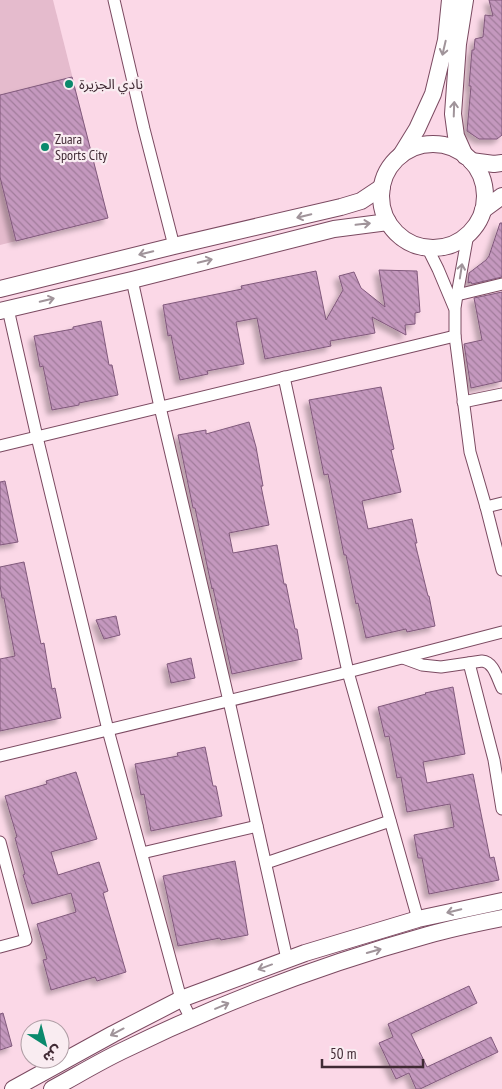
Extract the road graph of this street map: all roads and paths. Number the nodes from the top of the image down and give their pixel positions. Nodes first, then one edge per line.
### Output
1 (114, 0) edge
2 (450, 0) edge
3 (465, 0) edge
4 (401, 155) junction
5 (468, 158) junction
6 (502, 163) edge
7 (382, 187) junction
8 (502, 196) edge
9 (483, 210) junction
10 (388, 222) junction
11 (468, 234) junction
12 (174, 246) junction
13 (426, 247) junction
14 (132, 280) junction
15 (502, 284) edge
16 (0, 289) edge
17 (453, 295) junction
18 (4, 310) edge
19 (455, 336) junction
20 (284, 377) junction
21 (502, 394) edge
22 (463, 402) junction
23 (160, 408) junction
24 (37, 437) junction
25 (0, 446) edge
26 (502, 503) edge
27 (486, 506) junction
28 (502, 570) edge
29 (502, 632) edge
30 (403, 658) junction
31 (469, 663) junction
32 (348, 672) junction
33 (502, 688) edge
34 (229, 700) junction
35 (108, 730) junction
36 (502, 745) edge
37 (0, 756) edge
38 (496, 758) edge
39 (502, 809) edge
40 (390, 821) junction
41 (257, 826) junction
42 (0, 842) edge
43 (142, 853) junction
44 (266, 863) junction
45 (502, 901) edge
46 (502, 918) edge
47 (418, 919) junction
48 (0, 947) edge
49 (287, 959) junction
50 (181, 999) junction
51 (191, 1019) junction
52 (13, 1089) edge
53 (52, 1089) edge

1 - 12 street
2 -> 4 street
5 -> 3 street
4 - 5 street
4 - 7 street
5 - 6 street
5 - 9 street
7 - 10 street
7 -> 12 street
8 - 9 street
9 - 11 street
10 - 13 street
14 -> 10 street
11 - 13 street
17 -> 11 street
12 -> 16 street
13 - 17 street
18 -> 14 street
14 - 23 street
15 - 17 street
17 - 19 street
18 - 24 street
19 - 20 street
19 - 22 street
20 - 23 street
20 - 32 street
21 - 22 street
22 - 27 street
23 - 24 street
23 - 34 street
24 - 25 street
24 - 35 street
26 - 27 street
27 - 28 street
29 - 30 street
30 - 31 street
30 - 32 street
31 - 33 street
31 - 38 street
32 - 34 street
32 - 40 street
34 - 35 street
34 - 41 street
35 - 37 street
35 - 43 street
36 - 38 street
38 - 39 street
40 - 44 street
40 - 47 street
41 - 43 street
41 - 44 street
42 - 48 street
43 - 50 street
44 - 49 street
45 -> 47 street
51 -> 46 street
47 - 49 street
49 -> 50 street
50 - 51 street
50 -> 52 street
51 - 53 street

